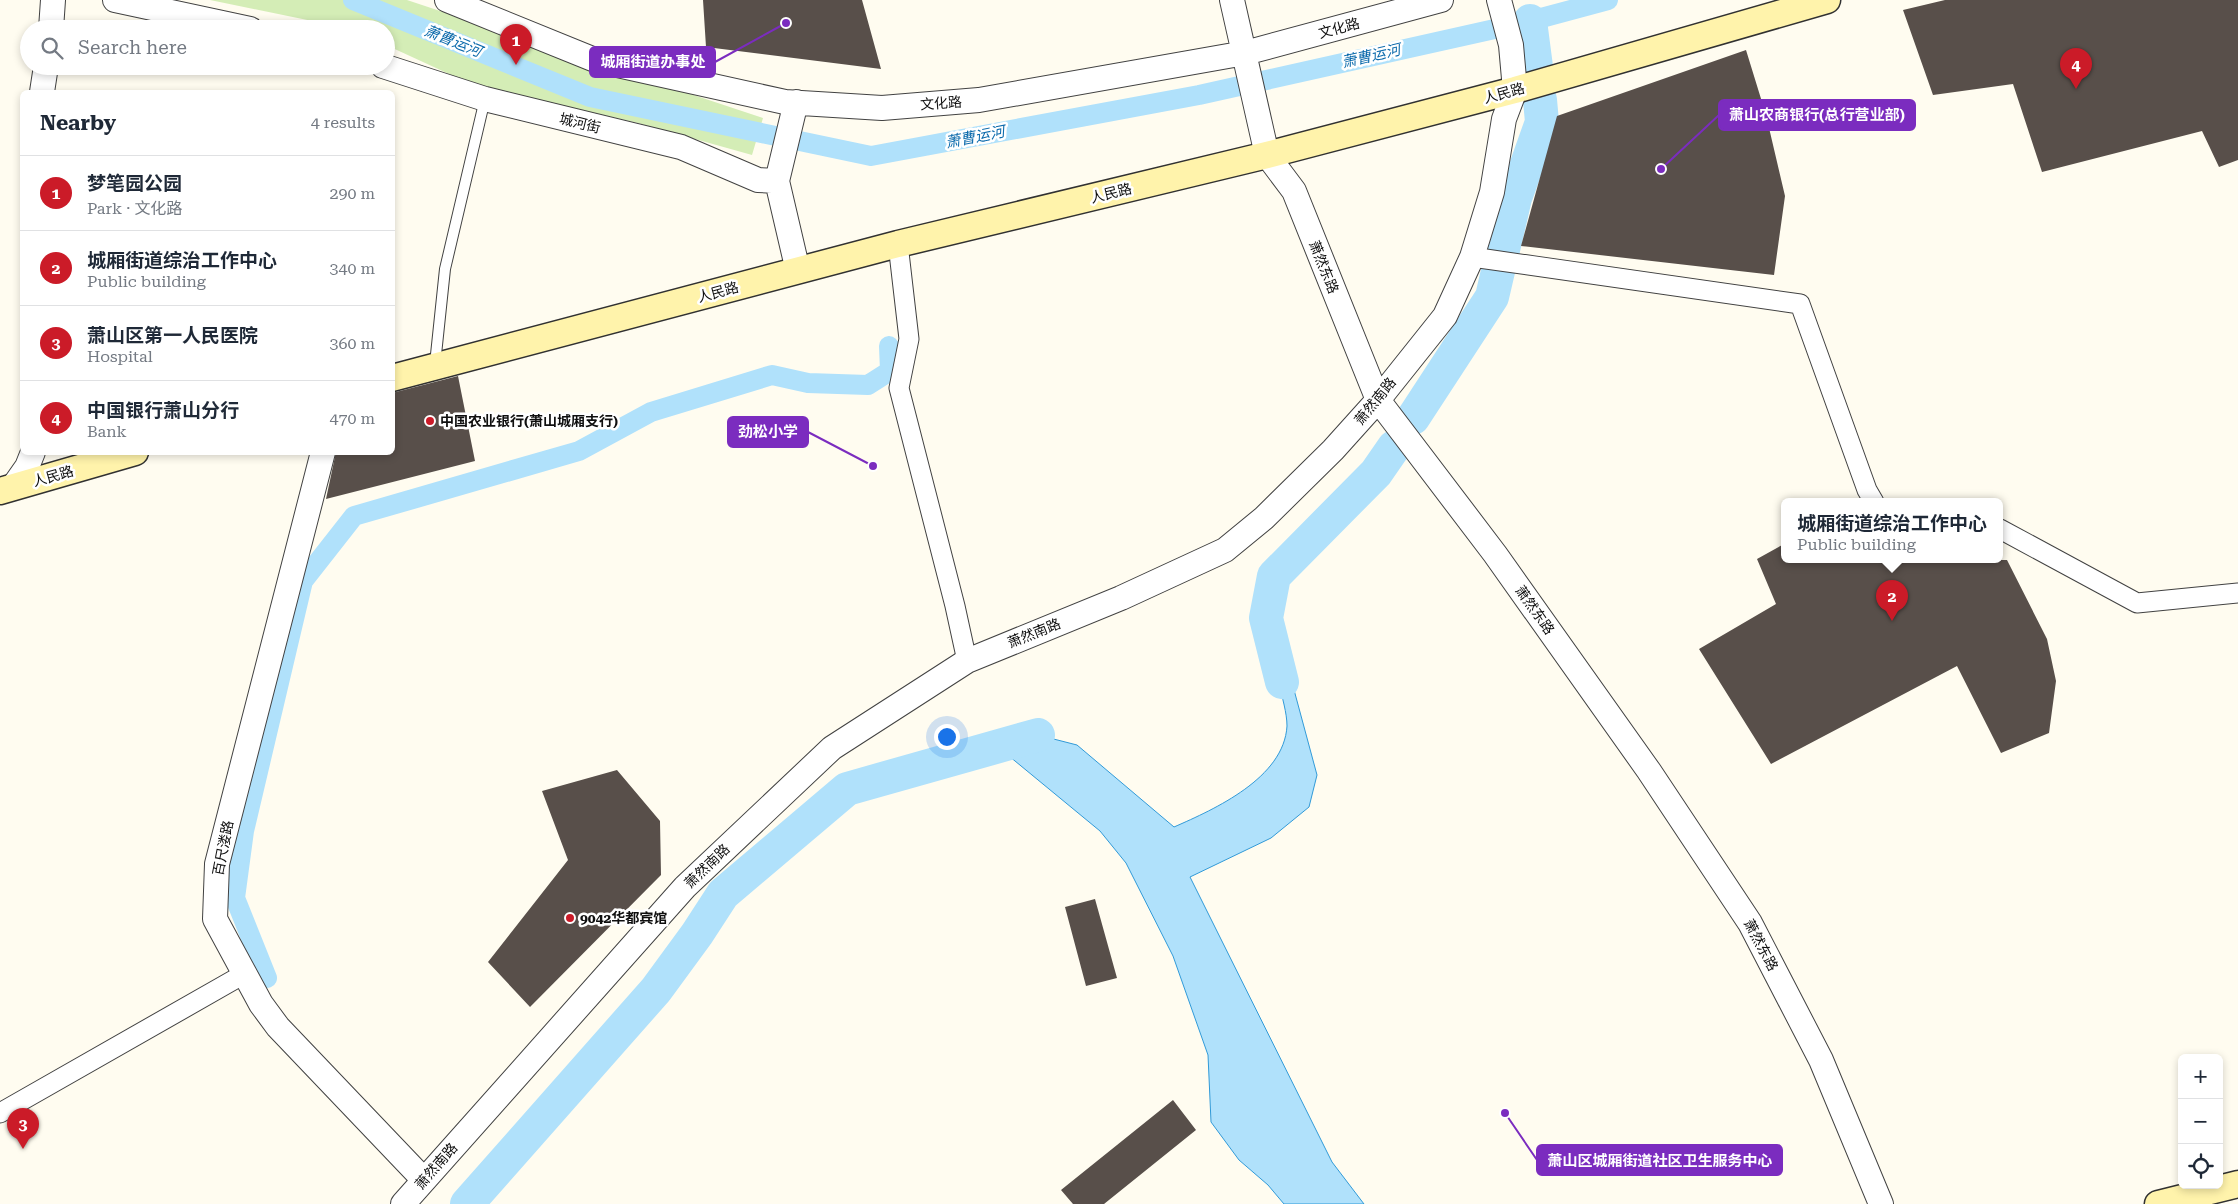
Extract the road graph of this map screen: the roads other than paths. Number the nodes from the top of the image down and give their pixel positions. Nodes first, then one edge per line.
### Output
1 (115, 0) edge
2 (447, 0) edge
3 (1232, 0) edge
4 (1441, 0) edge
5 (1499, 0) edge
6 (1828, 0) edge
7 (208, 20) edge
8 (1246, 58) junction
9 (395, 70) edge
10 (45, 75) edge
11 (42, 90) edge
12 (1515, 90) junction
13 (485, 99) junction
14 (796, 102) junction
15 (1267, 155) junction
16 (777, 181) junction
17 (898, 244) junction
18 (1473, 257) junction
19 (798, 271) junction
20 (435, 368) junction
21 (395, 377) edge
22 (1378, 400) junction
23 (32, 455) edge
24 (122, 455) edge
25 (322, 455) edge
26 (6, 489) edge
27 (1872, 498) edge
28 (2003, 532) edge
29 (2238, 593) edge
30 (966, 661) junction
31 (244, 974) junction
32 (0, 1113) edge
33 (423, 1179) junction
34 (2238, 1184) edge
35 (2195, 1200) edge
36 (403, 1204) edge
37 (1882, 1204) edge
38 (2158, 1204) edge

1 - 7 street
2 - 14 street, 文化路
3 - 8 street, 萧然东路
4 - 8 street, 文化路
5 - 12 street, 萧然南路
6 - 12 main road, 人民路
8 - 14 street, 文化路
8 - 15 street, 萧然东路
9 - 13 street, 城河街
10 - 11 street
12 - 15 main road, 人民路
12 - 18 street, 萧然南路
13 - 16 street, 城河街
13 - 20 lane
14 - 16 street
15 - 17 main road, 人民路
15 - 22 street, 萧然东路
16 - 19 street
17 - 19 main road, 人民路
17 - 30 street
18 - 22 street, 萧然南路
18 - 27 street
19 - 20 main road, 人民路
20 - 21 main road, 人民路
22 - 30 street, 萧然南路
22 - 37 street, 萧然东路
23 - 26 street
24 - 26 main road, 人民路
25 - 31 street, 百尺溇路
28 - 29 street
30 - 33 street, 萧然南路
31 - 32 street
31 - 33 street, 百尺溇路
33 - 36 street, 萧然南路
34 - 35 main road
35 - 38 main road

